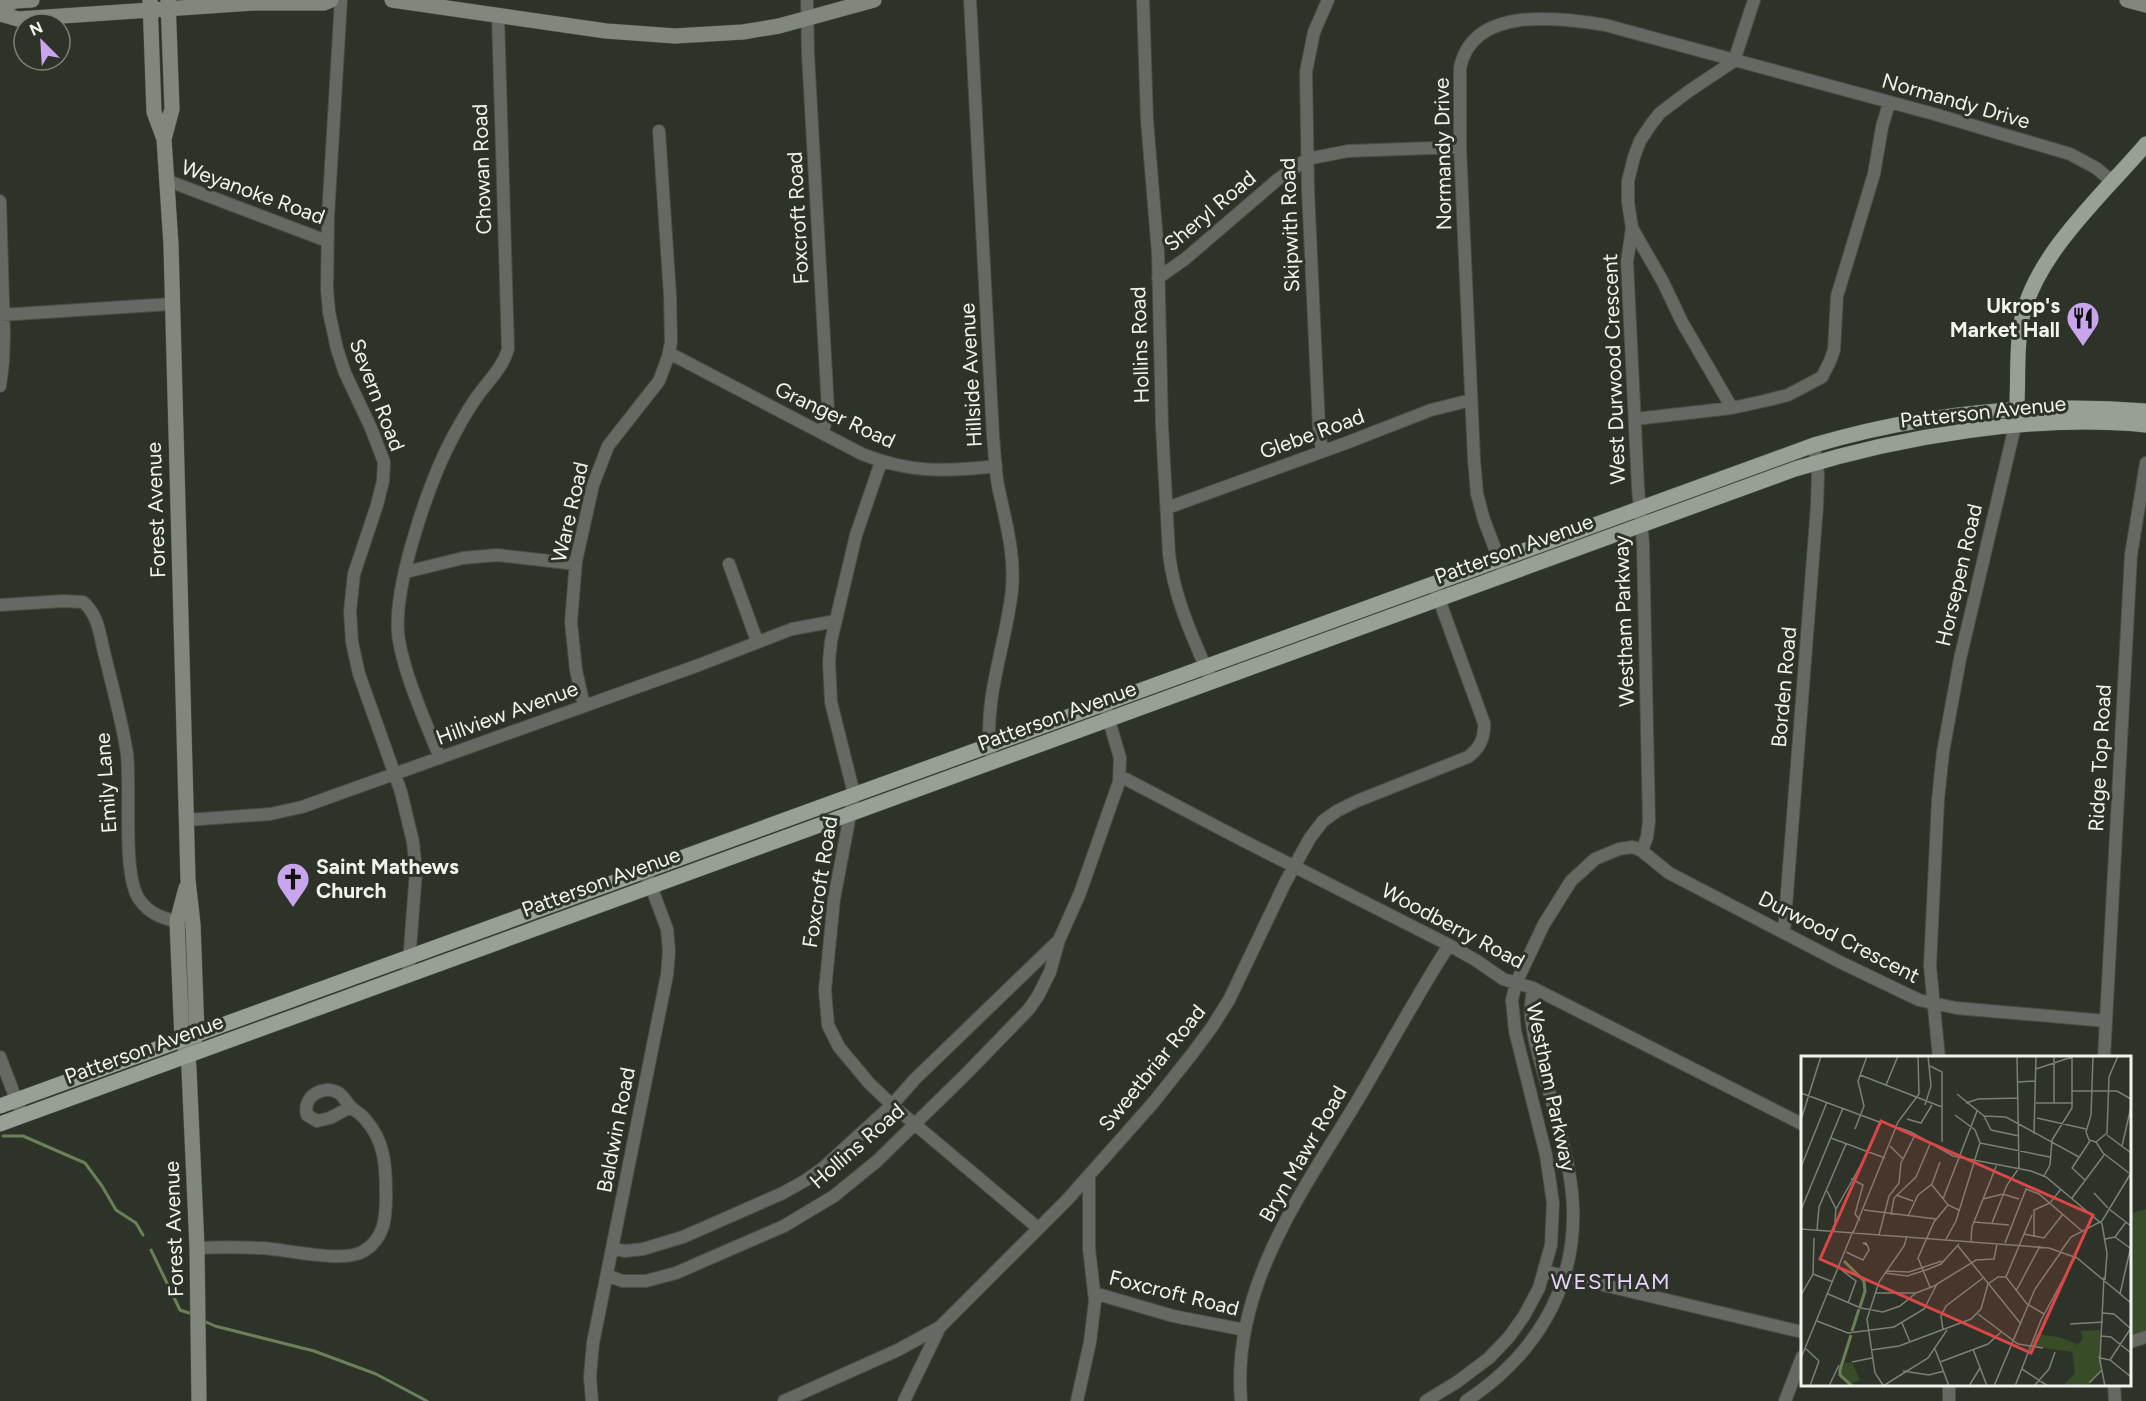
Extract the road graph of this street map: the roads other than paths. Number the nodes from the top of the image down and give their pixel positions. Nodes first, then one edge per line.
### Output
1 (32, 0) edge
2 (331, 0) edge
3 (341, 0) edge
4 (392, 0) edge
5 (807, 0) edge
6 (874, 0) edge
7 (970, 0) edge
8 (1143, 0) edge
9 (1328, 0) edge
10 (1754, 0) edge
11 (2127, 0) edge
12 (168, 4) edge
13 (151, 5) edge
14 (2146, 5) edge
15 (0, 9) edge
16 (0, 14) edge
17 (498, 16) junction
18 (808, 18) junction
19 (1734, 61) junction
20 (1889, 103) junction
21 (658, 131) dead end
22 (164, 139) junction
23 (2146, 144) edge
24 (1460, 147) junction
25 (1307, 159) junction
26 (166, 180) junction
27 (2112, 182) junction
28 (0, 201) edge
29 (1632, 228) junction
30 (327, 241) junction
31 (1158, 278) junction
32 (171, 304) junction
33 (1, 315) edge
34 (669, 353) junction
35 (0, 386) edge
36 (1471, 400) junction
37 (1732, 408) junction
38 (2017, 409) junction
39 (2146, 411) edge
40 (1635, 419) junction
41 (2146, 425) edge
42 (2015, 426) junction
43 (823, 433) junction
44 (1814, 445) junction
45 (1322, 451) junction
46 (882, 462) junction
47 (1817, 462) junction
48 (2146, 463) edge
49 (996, 466) junction
50 (1167, 508) junction
51 (1639, 508) junction
52 (1641, 525) junction
53 (1498, 560) junction
54 (576, 564) junction
55 (729, 564) dead end
56 (406, 572) junction
57 (1505, 575) junction
58 (1433, 583) junction
59 (1439, 599) junction
60 (0, 605) edge
61 (836, 621) junction
62 (757, 641) junction
63 (1205, 666) junction
64 (1212, 682) junction
65 (1104, 703) junction
66 (584, 706) junction
67 (1109, 720) junction
68 (989, 744) junction
69 (440, 758) junction
70 (991, 762) junction
71 (394, 774) junction
72 (1120, 776) junction
73 (854, 794) junction
74 (850, 814) junction
75 (187, 820) junction
76 (1642, 851) junction
77 (1294, 866) junction
78 (645, 870) junction
79 (188, 880) junction
80 (651, 886) junction
81 (177, 922) junction
82 (193, 924) junction
83 (1784, 932) junction
84 (1059, 940) junction
85 (1449, 945) junction
86 (409, 956) junction
87 (408, 975) junction
88 (1516, 983) junction
89 (1533, 988) junction
90 (1932, 1003) junction
91 (2106, 1021) junction
92 (197, 1034) junction
93 (182, 1039) junction
94 (188, 1056) junction
95 (1939, 1056) edge
96 (2104, 1056) edge
97 (0, 1057) edge
98 (16, 1100) junction
99 (892, 1105) junction
100 (0, 1106) edge
101 (351, 1107) dead end
102 (22, 1116) junction
103 (915, 1123) junction
104 (1801, 1123) edge
105 (0, 1124) edge
106 (1089, 1175) junction
107 (1038, 1228) junction
108 (197, 1248) junction
109 (613, 1248) junction
110 (1544, 1271) junction
111 (607, 1275) junction
112 (1565, 1276) junction
113 (1094, 1293) junction
114 (940, 1327) junction
115 (1245, 1330) junction
116 (1801, 1332) edge
117 (2146, 1337) edge
118 (2131, 1342) edge
119 (1801, 1362) edge
120 (2114, 1386) edge
121 (200, 1401) edge
122 (592, 1401) edge
123 (784, 1401) edge
124 (904, 1401) edge
125 (1077, 1401) edge
126 (1241, 1401) edge
127 (1426, 1401) edge
128 (1466, 1401) edge
129 (1785, 1401) edge
130 (2115, 1401) edge

1 - 15 main road
2 - 12 main road
3 - 30 street, Severn Road
4 - 17 main road
5 - 18 street, Foxcroft Road
6 - 18 main road
7 - 49 street, Hillside Avenue
8 - 31 street, Hollins Road
9 - 25 street, Skipwith Road
10 - 19 street
11 - 14 main road
12 - 13 main road
12 - 22 main road, Forest Avenue
13 - 16 main road
13 - 22 main road, Forest Avenue
17 - 18 main road
17 - 56 street, Chowan Road
18 - 43 street, Foxcroft Road
19 - 20 street, Normandy Drive
19 - 24 street, Normandy Drive
19 - 29 street, West Durwood Crescent
20 - 27 street, Normandy Drive
20 - 37 street
21 - 34 street, Ware Road
22 - 26 main road, Forest Avenue
23 - 27 main road, Horsepen Road
24 - 25 street, Sheryl Road
24 - 36 street, Normandy Drive
25 - 31 street, Sheryl Road
25 - 45 street, Skipwith Road
26 - 30 street, Weyanoke Road
26 - 32 main road, Forest Avenue
27 - 38 main road, Horsepen Road
28 - 33 street
29 - 37 street, West Durwood Crescent
29 - 40 street, West Durwood Crescent
30 - 71 street, Severn Road
31 - 50 street, Hollins Road
32 - 33 street
32 - 75 main road, Forest Avenue
33 - 35 street
34 - 43 street, Granger Road
34 - 54 street, Ware Road
36 - 45 street, Glebe Road
36 - 53 street, Normandy Drive
37 - 40 street
38 - 39 main road, Patterson Avenue
38 - 42 main road, Horsepen Road
38 - 44 main road, Patterson Avenue
40 - 51 street, West Durwood Crescent
41 - 42 main road, Patterson Avenue
42 - 47 main road, Patterson Avenue
42 - 90 street, Horsepen Road
43 - 46 street, Granger Road
44 - 47 street, Borden Road
44 - 51 main road, Patterson Avenue
45 - 50 street, Glebe Road
46 - 49 street, Granger Road
46 - 61 street, Foxcroft Road
47 - 52 main road, Patterson Avenue
47 - 83 street, Borden Road
48 - 91 street, Ridge Top Road
49 - 68 street, Hillside Avenue
50 - 63 street, Hollins Road
51 - 52 street, Westham Parkway
51 - 53 main road, Patterson Avenue
52 - 57 main road, Patterson Avenue
52 - 76 street, Westham Parkway
53 - 57 street, Normandy Drive
53 - 58 main road, Patterson Avenue
54 - 56 street
54 - 66 street, Ware Road
55 - 62 street
56 - 69 street, Chowan Road
57 - 59 main road, Patterson Avenue
58 - 59 street, Sweetbriar Road
58 - 63 main road, Patterson Avenue
59 - 64 main road, Patterson Avenue
59 - 77 street, Sweetbriar Road
60 - 81 street, Emily Lane
61 - 62 street, Hillview Avenue
61 - 73 street, Foxcroft Road
62 - 66 street, Hillview Avenue
63 - 64 street, Hollins Road
63 - 65 main road, Patterson Avenue
64 - 67 main road, Patterson Avenue
65 - 67 street, Hollins Road
65 - 68 main road, Patterson Avenue
66 - 69 street, Hillview Avenue
67 - 70 main road, Patterson Avenue
67 - 72 street, Hollins Road
68 - 70 street, Hillside Avenue
68 - 73 main road, Patterson Avenue
69 - 71 street, Hillview Avenue
70 - 74 main road, Patterson Avenue
71 - 75 street, Hillview Avenue
71 - 86 street, Severn Road
72 - 77 street, Woodberry Road
72 - 84 street, Hollins Road
73 - 74 street, Foxcroft Road
73 - 78 main road, Patterson Avenue
74 - 80 main road, Patterson Avenue
74 - 99 street, Foxcroft Road
75 - 79 main road, Forest Avenue
76 - 83 street, Durwood Crescent
76 - 88 street, Westham Parkway
77 - 85 street, Woodberry Road
77 - 106 street, Sweetbriar Road
78 - 80 street, Baldwin Road
78 - 86 main road, Patterson Avenue
79 - 81 main road, Forest Avenue
79 - 82 main road, Forest Avenue
80 - 87 main road, Patterson Avenue
80 - 109 street, Baldwin Road
81 - 82 street, Emily Lane
81 - 93 main road, Forest Avenue
82 - 92 main road, Forest Avenue
83 - 90 street, Durwood Crescent
84 - 99 street, Hollins Road
84 - 103 street, Hollins Road
85 - 88 street, Woodberry Road
85 - 115 street, Bryn Mawr Road
86 - 87 street, Severn Road
86 - 92 main road, Patterson Avenue
87 - 94 main road, Patterson Avenue
88 - 89 street, Woodberry Road
88 - 110 street, Westham Parkway
89 - 104 street, Woodberry Road
89 - 112 street, Westham Parkway
90 - 91 street, Durwood Crescent
90 - 95 street, Horsepen Road
91 - 96 street, Ridge Top Road
92 - 93 main road, Patterson Avenue
92 - 94 main road, Forest Avenue
93 - 94 main road, Forest Avenue
93 - 98 main road, Patterson Avenue
94 - 102 main road, Patterson Avenue
94 - 108 main road, Forest Avenue
97 - 98 street
98 - 100 main road, Patterson Avenue
98 - 102 street
99 - 103 street, Foxcroft Road
99 - 109 street, Hollins Road
101 - 108 street
102 - 105 main road, Patterson Avenue
103 - 107 street, Foxcroft Road
103 - 111 street, Hollins Road
106 - 107 street, Sweetbriar Road
106 - 113 street
107 - 114 street, Sweetbriar Road
108 - 121 main road, Forest Avenue
109 - 111 street, Baldwin Road
110 - 112 street
110 - 127 street, Westham Parkway
111 - 122 street, Baldwin Road
112 - 116 street
112 - 128 street, Westham Parkway
113 - 115 street, Foxcroft Road
113 - 125 street
114 - 123 street, Sweetbriar Road
114 - 124 street
115 - 126 street, Bryn Mawr Road
117 - 118 street
119 - 129 street
120 - 130 street

